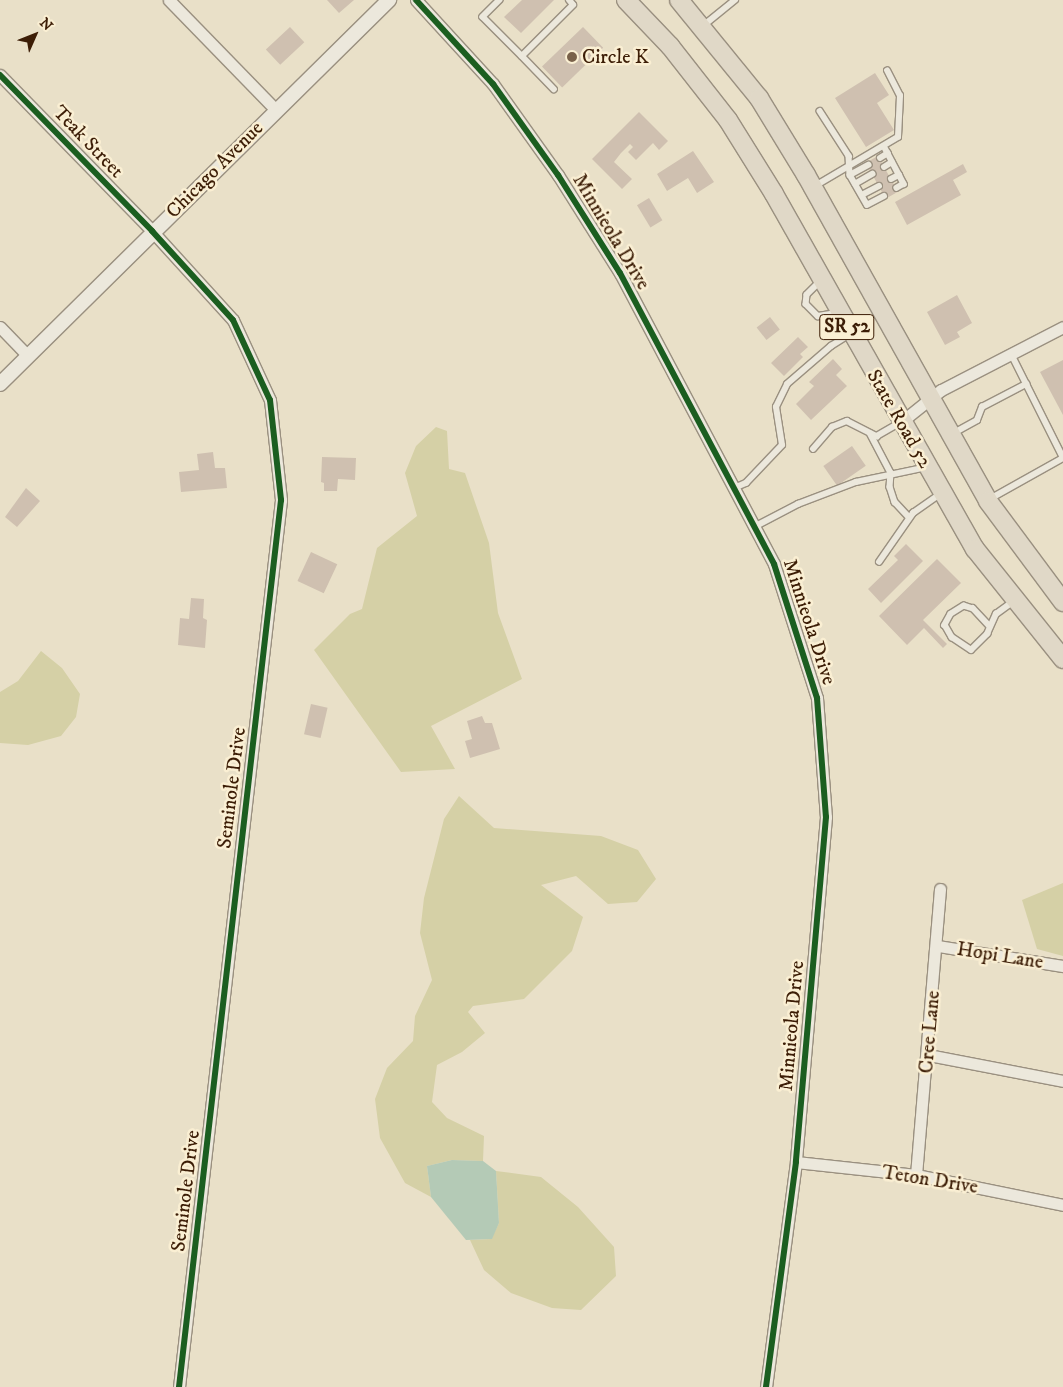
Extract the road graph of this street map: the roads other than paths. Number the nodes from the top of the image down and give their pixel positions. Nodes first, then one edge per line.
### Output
1 (169, 0) edge
2 (389, 0) edge
3 (416, 0) edge
4 (500, 0) edge
5 (626, 0) edge
6 (679, 0) edge
7 (735, 0) edge
8 (574, 2) edge
9 (703, 26) junction
10 (522, 56) junction
11 (887, 71) dead end
12 (0, 75) edge
13 (554, 90) dead end
14 (276, 110) junction
15 (820, 111) dead end
16 (884, 146) junction
17 (888, 154) junction
18 (880, 158) dead end
19 (892, 162) junction
20 (868, 165) dead end
21 (848, 167) junction
22 (884, 167) dead end
23 (872, 174) dead end
24 (850, 175) junction
25 (899, 175) junction
26 (891, 179) dead end
27 (855, 184) junction
28 (879, 186) dead end
29 (813, 187) junction
30 (896, 188) dead end
31 (862, 195) junction
32 (884, 196) dead end
33 (152, 231) junction
34 (822, 280) junction
35 (839, 312) junction
36 (1063, 326) edge
37 (0, 327) edge
38 (851, 334) junction
39 (1011, 354) junction
40 (28, 356) junction
41 (0, 384) edge
42 (1026, 384) junction
43 (930, 397) junction
44 (901, 422) junction
45 (870, 433) junction
46 (950, 436) junction
47 (813, 449) dead end
48 (927, 467) junction
49 (891, 472) junction
50 (734, 488) junction
51 (942, 493) junction
52 (988, 501) junction
53 (910, 517) junction
54 (754, 527) junction
55 (879, 562) dead end
56 (1014, 601) junction
57 (1063, 602) edge
58 (990, 627) junction
59 (1063, 660) edge
60 (940, 888) dead end
61 (938, 946) junction
62 (1063, 966) edge
63 (928, 1054) junction
64 (1063, 1081) edge
65 (796, 1162) junction
66 (916, 1175) junction
67 (1063, 1205) edge
68 (180, 1387) edge
69 (766, 1387) edge

1 - 14 street
2 - 14 street, Chicago Avenue
3 - 50 street, Minnieola Drive
4 - 10 lane
5 - 34 main road, State Road 52 / SR 52
6 - 9 main road, State Road 52 / SR 52
7 - 9 lane
8 - 10 lane
9 - 29 main road, State Road 52 / SR 52
10 - 13 lane
11 - 16 lane
12 - 33 street, Teak Street
14 - 33 street, Chicago Avenue
15 - 21 lane
16 - 17 lane
16 - 21 lane
17 - 18 lane
17 - 19 lane
19 - 22 lane
19 - 25 lane
20 - 24 lane
21 - 24 lane
21 - 29 lane
23 - 27 lane
24 - 27 lane
25 - 26 lane
25 - 30 lane
27 - 31 lane
28 - 31 lane
29 - 43 main road, State Road 52 / SR 52
31 - 32 lane
33 - 40 street, Chicago Avenue
33 - 68 street, Seminole Drive
34 - 35 main road, State Road 52 / SR 52
34 - 35 lane
35 - 38 main road, State Road 52 / SR 52
36 - 39 street
37 - 40 street
38 - 44 main road, State Road 52 / SR 52
38 - 50 lane
39 - 42 lane
39 - 43 street
40 - 41 street, Chicago Avenue
42 - 46 lane
42 - 52 lane
43 - 44 street
43 - 46 main road, State Road 52 / SR 52
44 - 45 lane
44 - 48 main road, State Road 52 / SR 52
45 - 47 lane
45 - 49 lane
46 - 52 main road, State Road 52 / SR 52
48 - 49 lane
48 - 51 main road, State Road 52 / SR 52
49 - 53 lane
49 - 54 lane
50 - 54 street, Minnieola Drive
51 - 53 lane
51 - 56 main road, State Road 52 / SR 52
52 - 57 main road, State Road 52 / SR 52
53 - 55 lane
54 - 65 street, Minnieola Drive
56 - 58 lane
56 - 59 main road, State Road 52 / SR 52
58 - 58 lane
60 - 61 street, Cree Lane
61 - 62 street, Hopi Lane
61 - 63 street, Cree Lane
63 - 64 street
63 - 66 street, Cree Lane
65 - 66 street, Teton Drive
65 - 69 street, Minnieola Drive
66 - 67 street, Teton Drive

